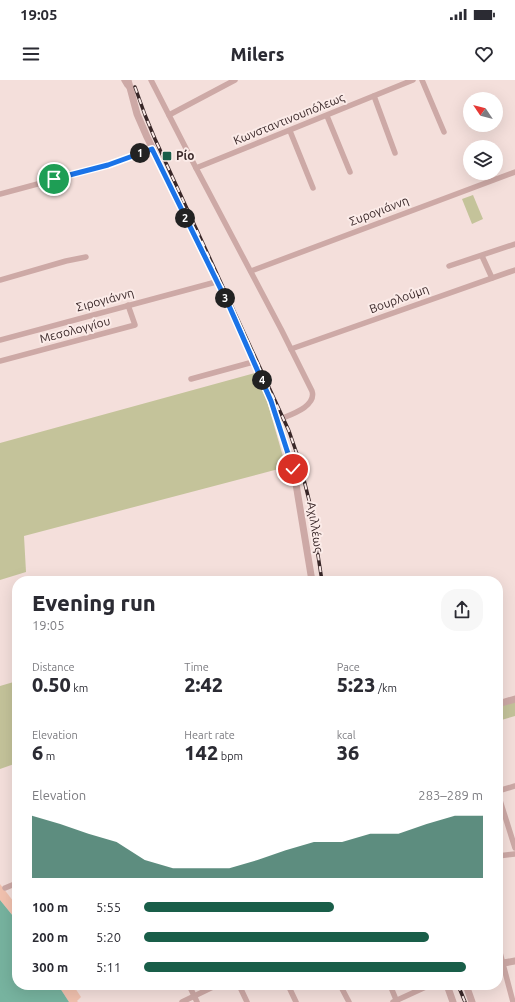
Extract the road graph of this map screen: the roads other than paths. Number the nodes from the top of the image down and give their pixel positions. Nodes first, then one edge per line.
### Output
1 (124, 80) edge
2 (151, 80) edge
3 (235, 80) edge
4 (413, 80) edge
5 (422, 80) edge
6 (128, 83) edge
7 (374, 96) junction
8 (169, 115) junction
9 (327, 116) junction
10 (290, 131) junction
11 (444, 132) dead end
12 (152, 149) junction
13 (396, 153) dead end
14 (196, 168) junction
15 (350, 172) dead end
16 (515, 172) edge
17 (313, 188) dead end
18 (0, 194) edge
19 (515, 244) edge
20 (482, 256) junction
21 (86, 257) dead end
22 (449, 266) dead end
23 (515, 270) edge
24 (251, 271) junction
25 (492, 278) junction
26 (0, 280) edge
27 (216, 282) junction
28 (128, 305) junction
29 (0, 340) edge
30 (292, 349) junction
31 (0, 361) edge
32 (254, 362) junction
33 (191, 379) dead end
34 (278, 420) junction
35 (311, 576) edge
36 (515, 699) edge
37 (503, 703) edge
38 (515, 786) edge
39 (503, 791) edge
40 (503, 809) edge
41 (515, 848) edge
42 (515, 854) edge
43 (503, 855) edge
44 (12, 885) edge
45 (4, 888) dead end
46 (515, 961) edge
47 (503, 963) edge
48 (503, 973) edge
49 (191, 990) edge
50 (207, 990) edge
51 (241, 990) edge
52 (290, 990) edge
53 (343, 990) edge
54 (392, 990) edge
55 (419, 990) edge
56 (449, 990) edge
57 (468, 990) edge
58 (194, 996) junction
59 (396, 1001) edge
60 (182, 1002) edge
61 (197, 1002) edge
62 (247, 1002) edge
63 (296, 1002) edge
64 (349, 1002) edge
65 (453, 1002) edge
66 (472, 1002) edge
67 (513, 1002) edge

1 - 6 street
2 - 8 street
3 - 8 street
4 - 7 street, Κωνσταντινουπόλεως
5 - 11 street
6 - 12 street, Αχιλλέως
7 - 9 street, Κωνσταντινουπόλεως
7 - 13 street
8 - 14 street
9 - 10 street, Κωνσταντινουπόλεως
9 - 15 street
10 - 14 street, Κωνσταντινουπόλεως
10 - 17 street
12 - 18 street
12 - 27 street, Αχιλλέως
14 - 24 street
16 - 24 street, Συρογιάννη
19 - 20 street
20 - 22 street
20 - 25 street
21 - 26 street
23 - 25 street, Βουρλούμη
24 - 30 street
25 - 30 street, Βουρλούμη
27 - 28 street, Σιρογιάννη
27 - 32 street, Αχιλλέως
28 - 29 street, Σιρογιάννη
28 - 31 street, Μεσολογγίου
30 - 34 street
32 - 33 street
32 - 34 street, Αχιλλέως
34 - 35 street, Αχιλλέως
36 - 37 street
38 - 39 street
40 - 41 street
42 - 43 street
44 - 45 street
46 - 47 street
48 - 67 street
49 - 58 street
50 - 58 street
51 - 62 street
52 - 63 street
53 - 64 street
54 - 59 street
55 - 59 street
56 - 65 street
57 - 66 street
58 - 60 street
58 - 61 street

